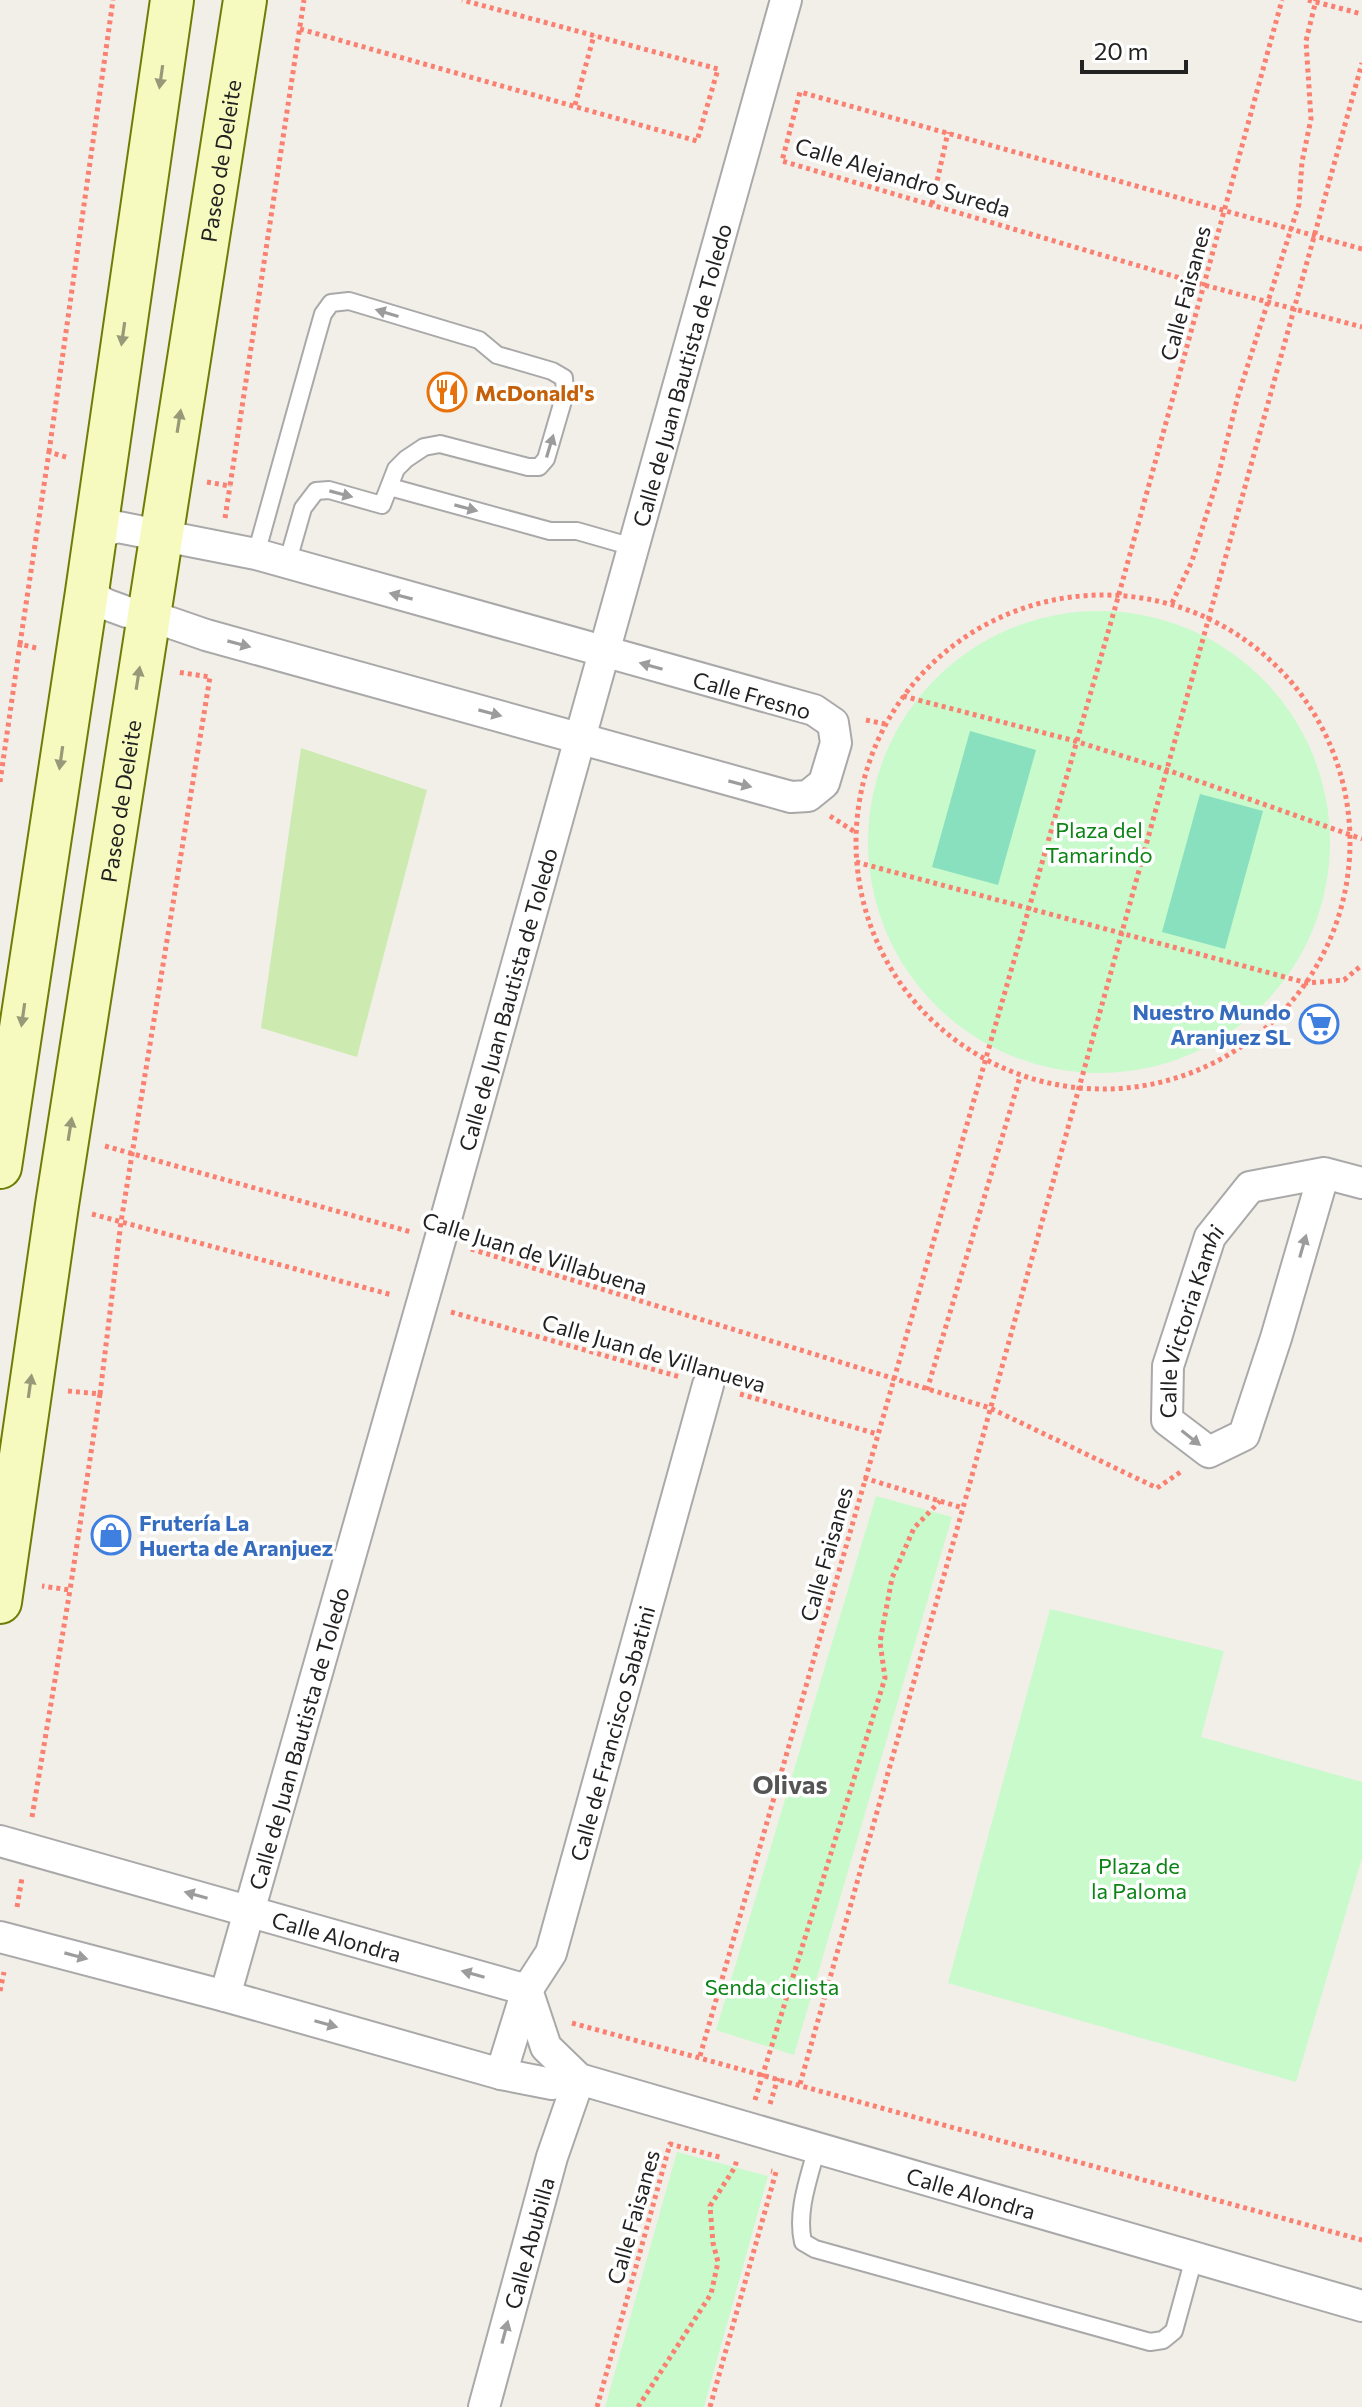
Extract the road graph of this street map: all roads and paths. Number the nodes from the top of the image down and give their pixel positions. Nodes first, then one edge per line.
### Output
1 (113, 0) edge
2 (172, 0) edge
3 (245, 0) edge
4 (304, 0) edge
5 (462, 0) edge
6 (786, 0) edge
7 (1282, 0) edge
8 (1308, 0) edge
9 (1316, 1) edge
10 (1330, 3) edge
11 (1362, 14) edge
12 (300, 29) junction
13 (594, 35) junction
14 (1362, 63) edge
15 (575, 105) junction
16 (948, 132) junction
17 (932, 204) junction
18 (1224, 210) junction
19 (1291, 229) junction
20 (1315, 236) junction
21 (1362, 249) edge
22 (1204, 285) junction
23 (1268, 302) junction
24 (1294, 309) junction
25 (1362, 327) edge
26 (49, 452) junction
27 (103, 467) junction
28 (170, 477) junction
29 (390, 487) junction
30 (94, 534) junction
31 (161, 534) junction
32 (633, 547) junction
33 (256, 554) junction
34 (287, 564) junction
35 (87, 592) junction
36 (1119, 594) junction
37 (1172, 603) junction
38 (148, 615) junction
39 (1209, 617) junction
40 (20, 644) junction
41 (604, 653) junction
42 (76, 656) junction
43 (140, 665) junction
44 (903, 696) junction
45 (581, 740) junction
46 (1075, 741) junction
47 (1167, 770) junction
48 (0, 782) edge
49 (1351, 834) junction
50 (1362, 839) edge
51 (856, 862) junction
52 (1029, 908) junction
53 (1123, 933) junction
54 (1362, 965) edge
55 (1307, 983) junction
56 (985, 1061) junction
57 (1020, 1077) junction
58 (1078, 1090) junction
59 (69, 1136) junction
60 (132, 1154) junction
61 (0, 1167) edge
62 (1324, 1173) junction
63 (1362, 1183) edge
64 (57, 1205) junction
65 (121, 1222) junction
66 (440, 1240) junction
67 (422, 1303) junction
68 (893, 1379) junction
69 (708, 1385) junction
70 (30, 1388) junction
71 (927, 1390) junction
72 (100, 1394) junction
73 (990, 1408) junction
74 (877, 1434) junction
75 (11, 1439) edge
76 (1209, 1452) junction
77 (864, 1478) junction
78 (940, 1501) junction
79 (963, 1508) junction
80 (6, 1513) edge
81 (70, 1590) junction
82 (2, 1591) edge
83 (13, 1845) edge
84 (249, 1911) junction
85 (6, 1938) edge
86 (527, 1990) junction
87 (0, 1991) edge
88 (225, 1996) junction
89 (567, 2022) dead end
90 (700, 2056) junction
91 (501, 2074) junction
92 (764, 2074) junction
93 (579, 2079) junction
94 (800, 2084) junction
95 (747, 2127) junction
96 (817, 2147) junction
97 (737, 2162) junction
98 (744, 2164) dead end
99 (764, 2169) dead end
100 (1362, 2240) edge
101 (1194, 2258) junction
102 (1362, 2306) edge
103 (484, 2407) edge
104 (597, 2407) edge
105 (638, 2407) edge
106 (710, 2407) edge

1 - 26 path
2 -> 27 main road
28 -> 3 main road, Paseo de Deleite
4 - 12 path
5 - 13 path
6 - 32 street, Calle de Juan Bautista de Toledo
7 - 18 path, Calle Faisanes
8 - 9 path
9 - 10 path
9 - 19 path
10 - 11 path
12 - 15 path
12 - 28 path
13 - 15 path
13 - 15 path
14 - 20 path
16 - 17 path
16 - 17 path, Calle Alejandro Sureda
16 - 18 path, Calle Alejandro Sureda
17 - 22 path, Calle Alejandro Sureda
18 - 19 path, Calle Alejandro Sureda
18 - 22 path, Calle Faisanes
19 - 20 path, Calle Alejandro Sureda
19 - 23 path
20 - 21 path, Calle Alejandro Sureda
20 - 24 path
22 - 23 path, Calle Alejandro Sureda
22 - 36 path, Calle Faisanes
23 - 24 path, Calle Alejandro Sureda
23 - 37 path
24 - 25 path, Calle Alejandro Sureda
24 - 39 path
26 - 27 path
26 - 40 path
27 - 30 main road
28 - 31 main road, Paseo de Deleite
29 -> 32 lane
29 -> 33 lane
34 -> 29 lane
30 - 31 street, Calle Fresno
30 - 35 main road
31 - 33 street, Calle Fresno
31 - 38 main road, Paseo de Deleite
32 - 41 street, Calle de Juan Bautista de Toledo
33 - 34 street, Calle Fresno
41 -> 34 street, Calle Fresno
35 - 38 street, Calle Fresno
35 - 42 main road
36 - 37 path
36 - 44 path
36 - 46 path, Calle Faisanes
37 - 39 path
38 - 43 main road, Paseo de Deleite
38 -> 45 street, Calle Fresno
39 - 47 path
39 - 49 path
40 - 42 path
40 - 48 path
41 - 45 street, Calle de Juan Bautista de Toledo
45 -> 41 street, Calle Fresno
42 -> 61 main road
59 -> 43 main road, Paseo de Deleite
43 - 60 path
44 - 46 path
44 - 51 path
45 - 66 street, Calle de Juan Bautista de Toledo
46 - 47 path
46 - 52 path, Calle Faisanes
47 - 49 path
47 - 53 path
49 - 50 path
49 - 55 path
51 - 52 path
51 - 56 path
52 - 53 path
52 - 56 path, Calle Faisanes
53 - 55 path
53 - 58 path
54 - 55 path
55 - 58 path
56 - 57 path
56 - 68 path, Calle Faisanes
57 - 58 path
57 - 71 path
58 - 73 path
59 - 60 path, Calle Juan de Villabuena
59 - 64 main road, Paseo de Deleite
60 - 65 path
60 - 66 path, Calle Juan de Villabuena
62 - 63 street, Calle Victoria Kamhi
76 -> 62 street
62 -> 76 street, Calle Victoria Kamhi
64 - 65 path
70 -> 64 main road, Paseo de Deleite
65 - 67 path
65 - 72 path
66 - 67 street, Calle de Juan Bautista de Toledo
66 - 68 path, Calle Juan de Villabuena
67 - 69 path, Calle Juan de Villanueva
67 - 84 street, Calle de Juan Bautista de Toledo
68 - 71 path, Calle Juan de Villabuena
68 - 74 path, Calle Faisanes
69 - 74 path, Calle Juan de Villanueva
69 - 86 street, Calle de Francisco Sabatini
70 - 72 path
70 - 75 main road, Paseo de Deleite
71 - 73 path, Calle Juan de Villabuena
72 - 81 path
73 - 76 path, Calle Juan de Villabuena
73 - 79 path
74 - 77 path, Calle Faisanes
75 - 80 main road, Paseo de Deleite
77 - 78 path
77 - 90 path, Calle Faisanes
78 - 79 path
78 - 92 path
79 - 94 path
80 - 82 main road, Paseo de Deleite
81 - 82 path
81 - 83 path
84 -> 83 street, Calle Alondra
83 - 85 path
86 -> 84 street, Calle Alondra
84 - 88 street, Calle de Juan Bautista de Toledo
85 - 87 path
85 -> 88 street, Calle Alondra
86 - 91 street, Calle de Francisco Sabatini
86 - 93 street, Calle Alondra
88 -> 91 street, Calle Alondra
89 - 90 path
90 - 92 path
91 - 93 street, Calle Alondra
92 - 94 path
92 - 95 path
93 - 95 street, Calle Alondra
103 -> 93 street, Calle Abubilla
94 - 100 path
95 - 96 street, Calle Alondra
95 - 97 path
96 - 101 street, Calle Alondra
96 - 101 lane
97 - 98 path, Calle Faisanes
97 - 104 path, Calle Faisanes
97 - 105 path
99 - 106 path
101 - 102 street, Calle Alondra

